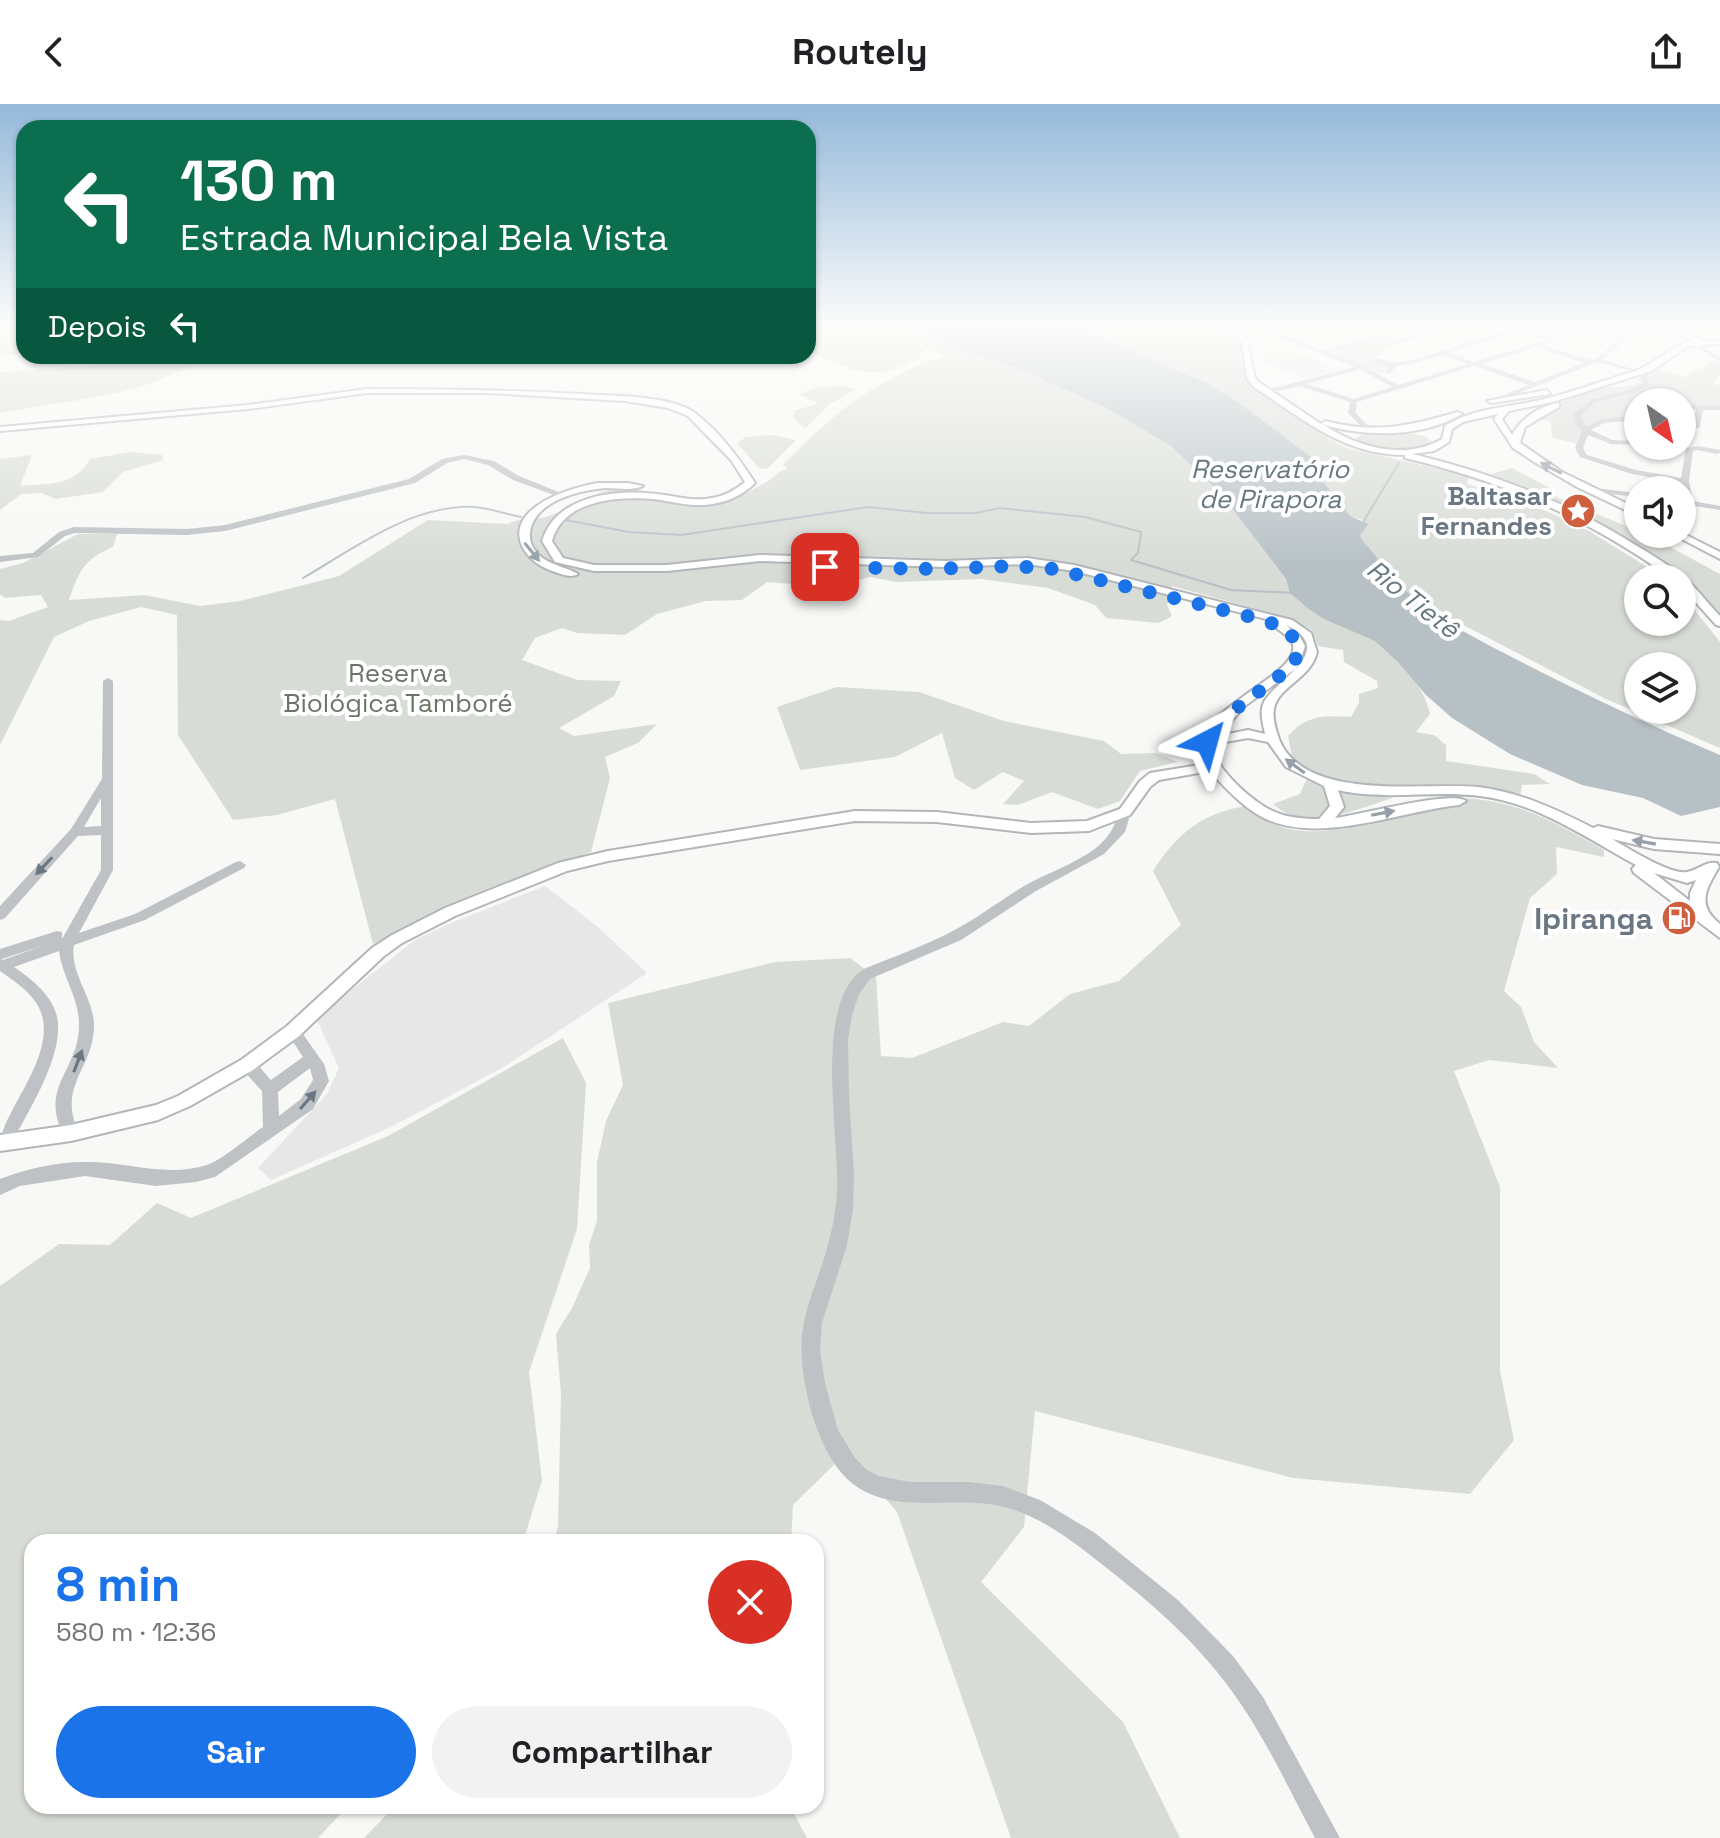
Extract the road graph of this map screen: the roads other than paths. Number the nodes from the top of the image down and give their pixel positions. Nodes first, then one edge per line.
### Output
1 (263, 405) edge
2 (661, 405) edge
3 (1291, 405) edge
4 (1353, 405) edge
5 (1480, 405) edge
6 (1517, 405) edge
7 (1557, 405) edge
8 (1589, 405) edge
9 (1509, 407) junction
10 (1696, 407) edge
11 (1700, 407) junction
12 (1720, 408) edge
13 (1300, 412) junction
14 (1624, 419) edge
15 (1696, 425) edge
16 (0, 429) edge
17 (1586, 430) junction
18 (1400, 431) junction
19 (1369, 432) junction
20 (1624, 443) edge
21 (1516, 446) junction
22 (1437, 447) junction
23 (1366, 448) junction
24 (1387, 452) junction
25 (1717, 452) dead end
26 (747, 475) junction
27 (1657, 476) edge
28 (1686, 476) edge
29 (584, 489) junction
30 (1594, 490) junction
31 (1624, 493) edge
32 (558, 497) junction
33 (596, 501) junction
34 (1696, 504) edge
35 (579, 506) junction
36 (1624, 506) edge
37 (1720, 508) edge
38 (1696, 544) edge
39 (1720, 556) edge
40 (0, 559) edge
41 (1656, 564) edge
42 (1696, 597) edge
43 (1720, 623) edge
44 (108, 681) dead end
45 (1210, 738) junction
46 (1272, 739) junction
47 (1212, 767) junction
48 (106, 781) junction
49 (1330, 784) junction
50 (1125, 812) junction
51 (1324, 822) junction
52 (1570, 822) junction
53 (108, 830) junction
54 (75, 832) junction
55 (1720, 849) edge
56 (1716, 863) edge
57 (240, 865) dead end
58 (0, 915) edge
59 (1720, 932) edge
60 (71, 936) junction
61 (0, 963) edge
62 (293, 1031) junction
63 (312, 1059) junction
64 (247, 1065) junction
65 (270, 1089) junction
66 (271, 1131) junction
67 (71, 1133) junction
68 (2, 1143) edge
69 (0, 1187) edge
70 (1328, 1838) edge

1 - 16 main road
2 - 26 main road
3 - 13 main road
4 - 19 street
5 - 18 main road
6 - 9 main road
7 - 21 main road
8 - 17 street
9 - 21 main road
9 - 22 main road
10 - 11 street
11 - 12 street
11 - 15 street
13 - 19 main road
13 - 23 main road
14 - 17 street
17 - 20 street
17 - 27 street
18 - 19 main road
18 - 22 main road
19 - 23 main road
30 -> 21 main road
22 - 24 main road
23 - 24 main road
24 - 41 main road
25 - 28 street
26 - 29 main road
26 - 33 main road
29 - 32 main road
29 - 33 main road
30 - 31 street
30 - 36 main road
32 - 35 main road
32 - 40 street
32 -> 45 main road
33 - 35 main road
34 - 37 street
35 - 46 main road
38 - 39 main road
42 - 43 main road
44 - 48 street
45 - 46 main road
45 - 47 main road
49 -> 46 main road
47 - 50 main road
47 - 51 main road
48 - 53 street
48 - 54 street
49 - 51 main road
49 - 52 main road
50 - 62 main road
50 - 70 street
51 -> 59 main road
55 -> 52 main road
52 - 56 main road
53 - 54 street
53 - 60 street
54 -> 58 street
56 - 59 main road
57 - 60 street
60 - 61 street
67 -> 60 street
61 - 68 street
62 - 63 street
62 - 64 main road
63 - 65 street
66 -> 63 street
64 - 65 street
64 - 67 main road
65 - 66 street
66 - 69 street
67 - 68 main road

